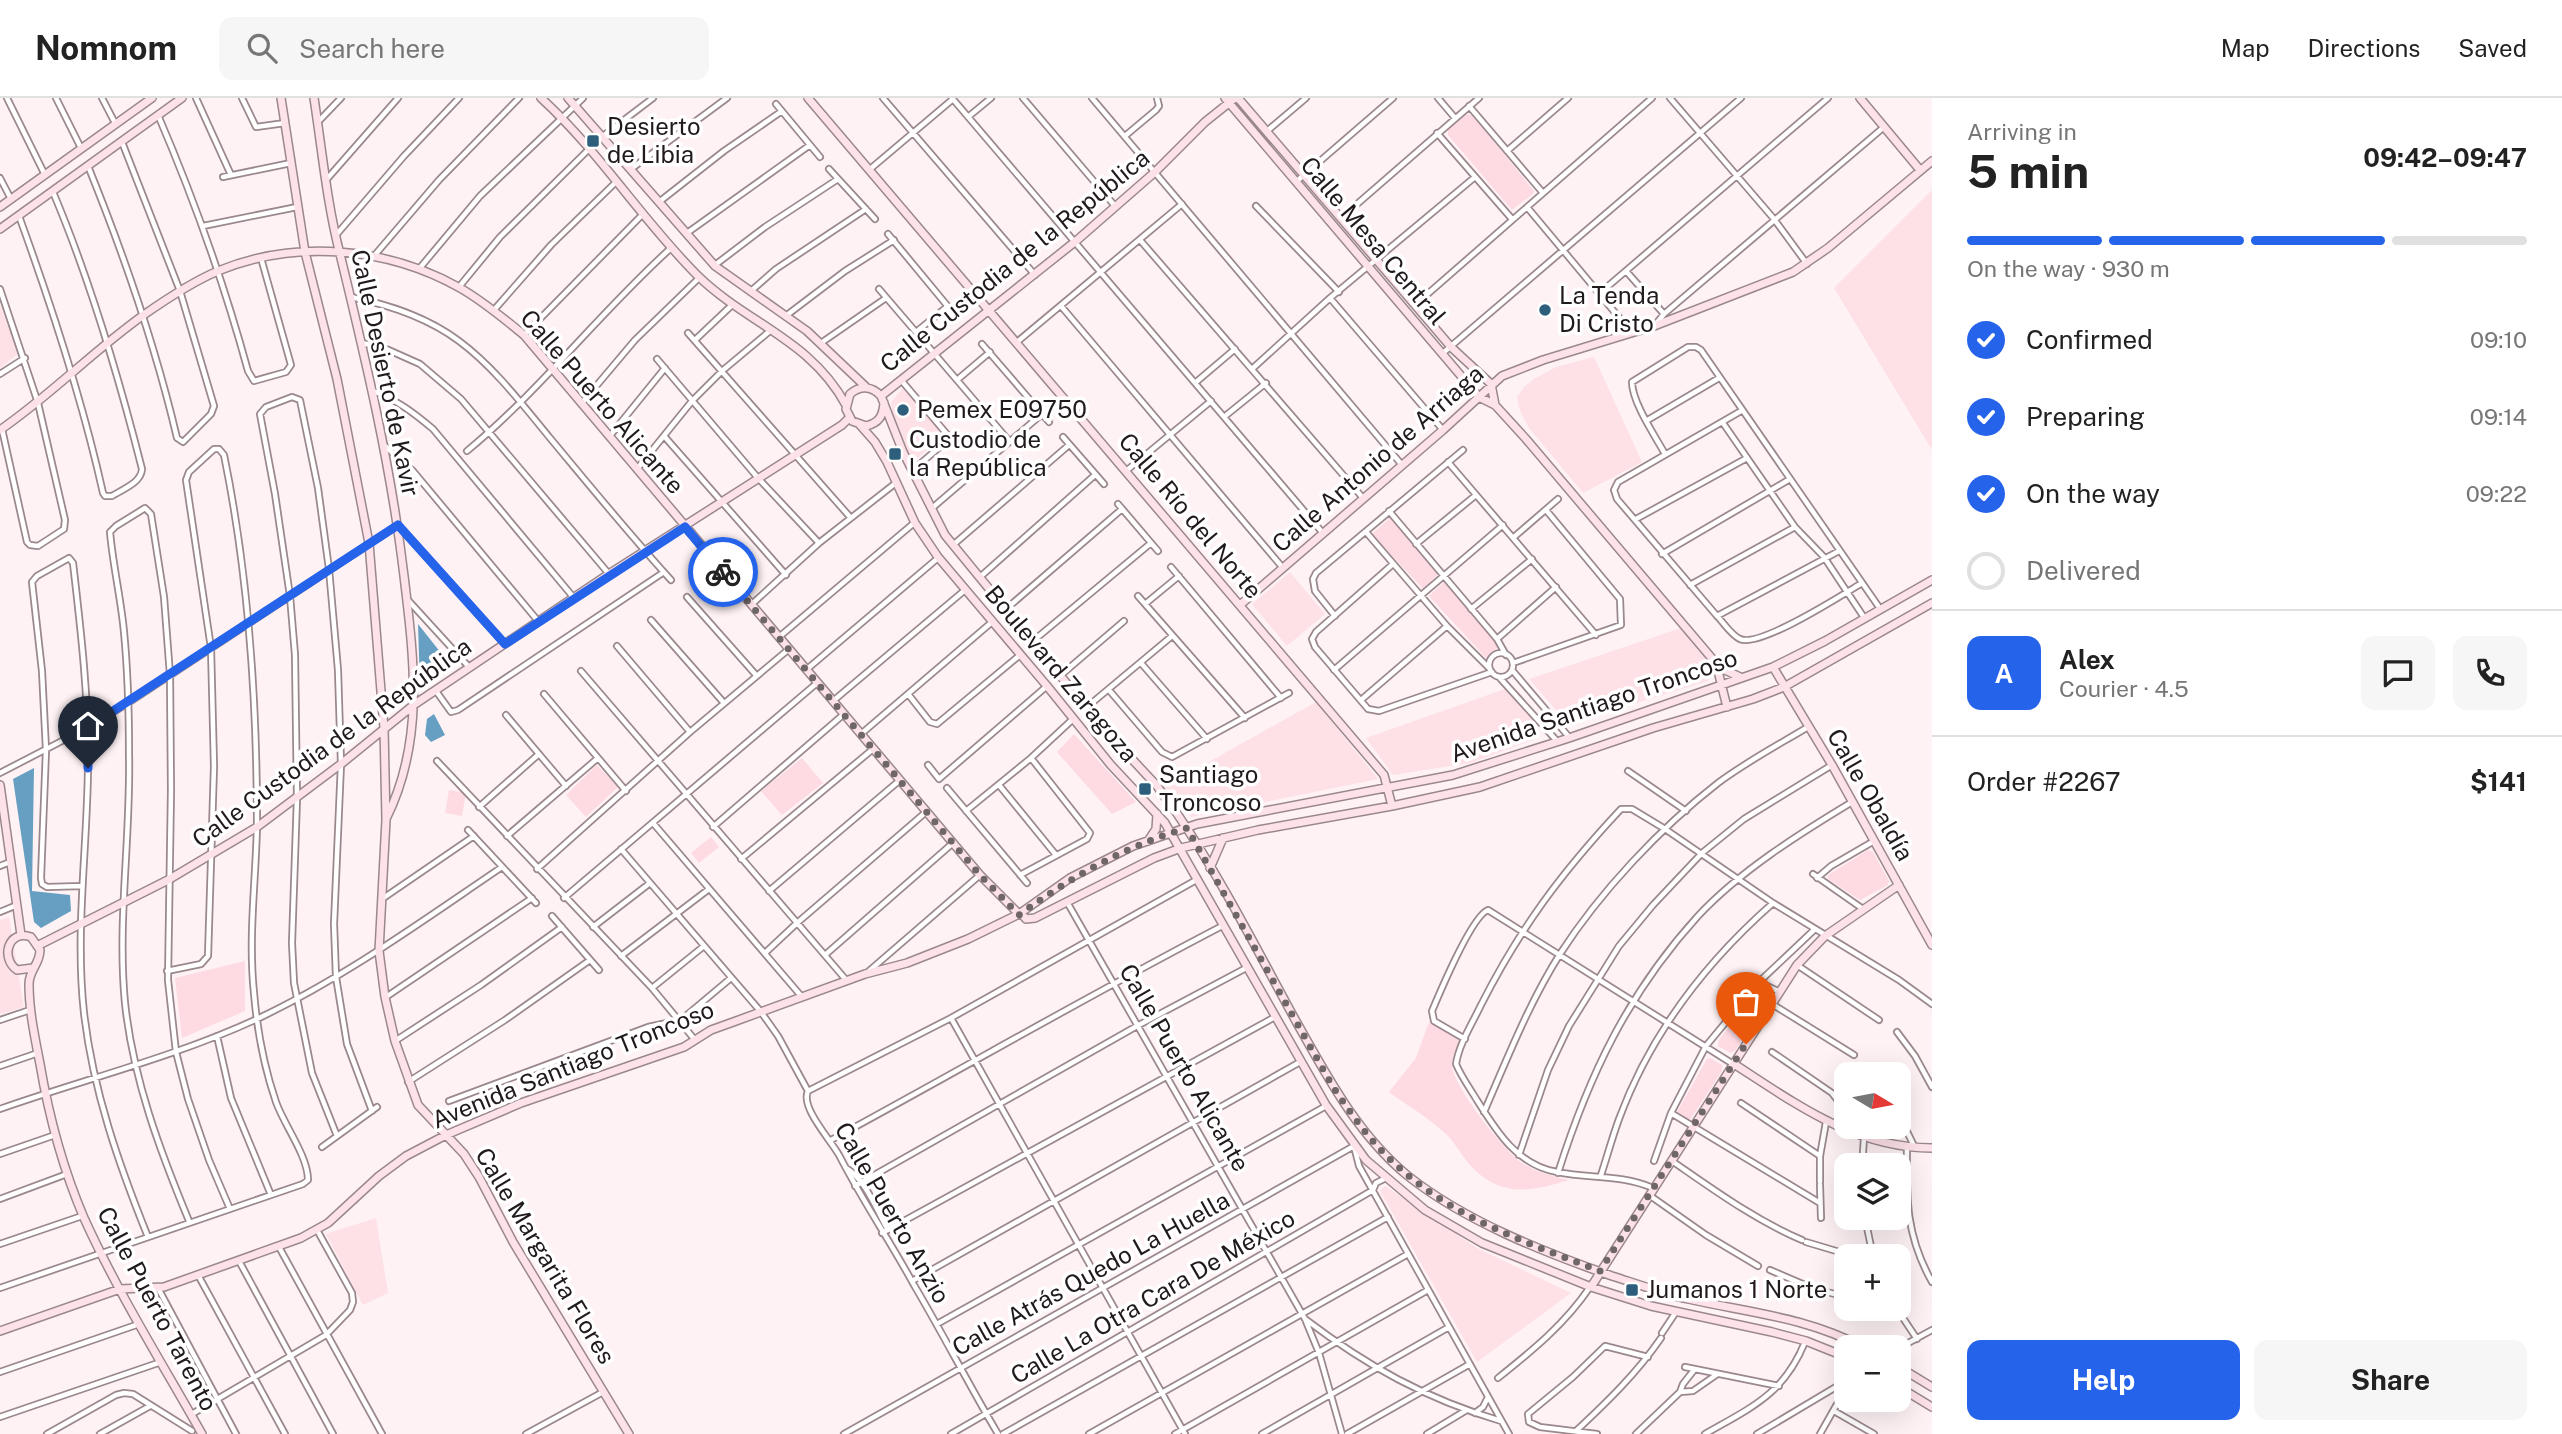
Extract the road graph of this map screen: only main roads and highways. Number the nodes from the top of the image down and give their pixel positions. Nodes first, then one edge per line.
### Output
1 (182, 98) edge
2 (281, 98) edge
3 (314, 98) edge
4 (541, 98) edge
5 (568, 98) edge
6 (808, 98) edge
7 (1860, 98) edge
8 (151, 99) edge
9 (1232, 99) edge
10 (1932, 161) edge
11 (1920, 170) junction
12 (0, 207) edge
13 (0, 229) edge
14 (339, 251) junction
15 (305, 252) junction
16 (991, 311) junction
17 (1491, 384) junction
18 (866, 387) junction
19 (1479, 397) junction
20 (883, 400) junction
21 (846, 405) junction
22 (1495, 405) junction
23 (849, 418) junction
24 (860, 425) junction
25 (1, 430) edge
26 (685, 527) junction
27 (1932, 580) edge
28 (1932, 603) edge
29 (1240, 605) junction
30 (1716, 662) junction
31 (1773, 667) junction
32 (1741, 677) junction
33 (1720, 683) junction
34 (1784, 687) junction
35 (415, 704) junction
36 (1727, 707) junction
37 (384, 728) junction
38 (1124, 752) junction
39 (1110, 764) junction
40 (0, 785) edge
41 (1389, 786) junction
42 (1392, 806) junction
43 (1157, 814) junction
44 (2, 819) edge
45 (386, 820) junction
46 (1187, 828) junction
47 (1170, 833) junction
48 (1223, 838) junction
49 (1148, 841) junction
50 (1196, 844) junction
51 (1181, 848) junction
52 (1210, 868) junction
53 (1899, 885) junction
54 (1020, 914) junction
55 (21, 935) junction
56 (39, 945) junction
57 (1932, 945) edge
58 (3, 959) edge
59 (12, 968) junction
60 (33, 968) junction
61 (30, 997) junction
62 (1734, 1064) junction
63 (418, 1105) joint
64 (1834, 1125) edge
65 (446, 1135) junction
66 (1877, 1139) edge
67 (1932, 1148) edge
68 (1600, 1271) junction
69 (1591, 1286) junction
70 (120, 1289) junction
71 (0, 1331) edge
72 (1839, 1335) edge
73 (1834, 1352) edge
74 (1911, 1374) edge
75 (1932, 1387) edge
76 (1911, 1394) edge
77 (1932, 1407) edge
78 (195, 1432) edge
79 (629, 1434) edge

1 - 13 main road
2 - 15 main road, Calle Desierto de Kavir
3 - 14 main road, Calle Desierto de Kavir
4 - 21 main road
5 - 18 main road
6 - 16 main road, Calle Río del Norte
7 - 11 main road
8 - 12 main road
9 - 16 main road, Calle Custodia de la República
9 - 17 main road, Calle Mesa Central
9 - 19 main road, Calle Mesa Central
10 - 11 main road, Calle Antonio de Arriaga
11 - 17 main road, Calle Antonio de Arriaga
14 - 15 main road, Calle Puerto Alicante
14 - 26 main road, Calle Puerto Alicante
14 - 35 main road, Calle Desierto de Kavir
15 - 25 main road, Calle Puerto Alicante
15 - 37 main road, Calle Desierto de Kavir
16 - 20 main road, Calle Custodia de la República
16 - 29 main road, Calle Río del Norte
17 - 19 main road, Calle Antonio de Arriaga
17 - 22 main road, Calle Mesa Central
18 - 20 main road
18 - 21 main road
19 - 22 main road, Calle Mesa Central
19 - 29 main road, Calle Antonio de Arriaga
20 - 24 main road
20 - 38 main road, Boulevard Zaragoza
21 - 23 main road
22 - 30 main road, Calle Mesa Central
23 - 24 main road
23 - 26 main road, Calle Custodia de la República
24 - 39 main road, Boulevard Zaragoza
26 - 35 main road, Calle Custodia de la República
26 - 54 main road, Calle Puerto Alicante
27 - 31 main road, Avenida Santiago Troncoso
28 - 34 main road, Avenida Santiago Troncoso
29 - 41 main road, Calle Río del Norte
30 - 32 main road
30 - 33 main road
31 - 32 main road, Avenida Santiago Troncoso
31 - 34 main road, Calle Obaldía
32 - 33 main road, Avenida Santiago Troncoso
33 - 36 main road
33 - 41 main road, Avenida Santiago Troncoso
34 - 36 main road, Avenida Santiago Troncoso
34 - 53 main road, Calle Obaldía
35 - 37 main road, Calle Custodia de la República
35 - 45 main road, Calle Desierto de Kavir
36 - 42 main road, Avenida Santiago Troncoso
37 - 45 main road, Calle Desierto de Kavir
37 - 56 main road, Calle Custodia de la República
38 - 39 main road
38 - 46 main road, Boulevard Zaragoza
39 - 43 main road, Boulevard Zaragoza
40 - 44 main road
41 - 42 main road, Calle Río del Norte
41 - 46 main road, Avenida Santiago Troncoso
42 - 48 main road, Avenida Santiago Troncoso
43 - 47 main road, Boulevard Zaragoza
43 - 49 main road
44 - 55 main road
45 - 63 main road, Calle Desierto de Kavir
46 - 47 main road, Avenida Santiago Troncoso
46 - 50 main road, Boulevard Zaragoza
47 - 49 main road, Avenida Santiago Troncoso
47 - 51 main road, Boulevard Zaragoza
48 - 50 main road, Avenida Santiago Troncoso
48 - 52 main road
49 - 54 main road, Avenida Santiago Troncoso
50 - 51 main road, Avenida Santiago Troncoso
50 - 52 main road, Boulevard Zaragoza
51 - 54 main road, Avenida Santiago Troncoso
51 - 69 main road, Boulevard Zaragoza
52 - 68 main road, Boulevard Zaragoza
53 - 57 main road, Calle Obaldía
53 - 62 main road
54 - 65 main road, Avenida Santiago Troncoso
55 - 56 main road
55 - 58 main road
56 - 60 main road
58 - 59 main road
59 - 60 main road
59 - 61 main road, Calle Puerto Tarento
60 - 61 main road, Calle Puerto Tarento
61 - 70 main road, Calle Puerto Tarento
62 - 64 main road
62 - 68 main road
63 - 65 main road, Calle Margarita Flores
65 - 70 main road, Avenida Santiago Troncoso
65 - 79 main road, Calle Margarita Flores
66 - 67 main road
68 - 69 main road
68 - 72 main road, Boulevard Zaragoza
69 - 73 main road, Boulevard Zaragoza
70 - 71 main road, Avenida Santiago Troncoso
70 - 78 main road, Calle Puerto Tarento
74 - 75 main road
76 - 77 main road

